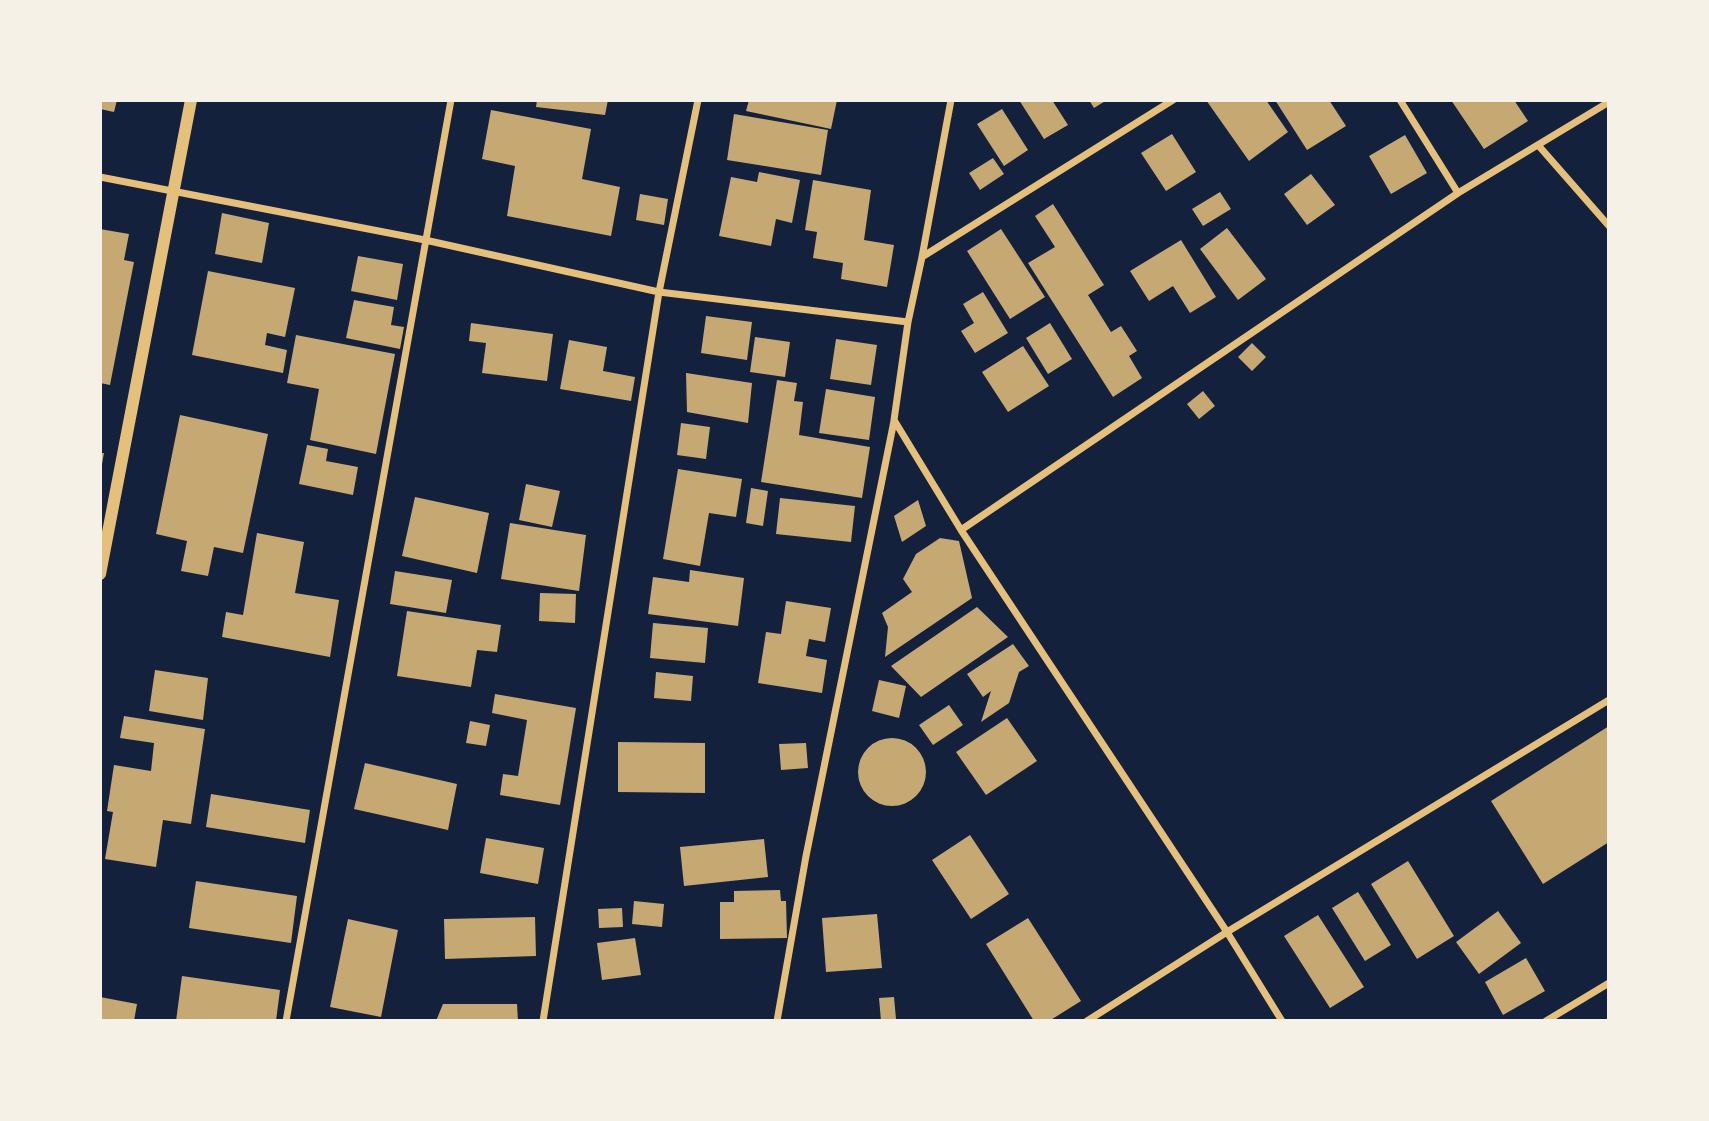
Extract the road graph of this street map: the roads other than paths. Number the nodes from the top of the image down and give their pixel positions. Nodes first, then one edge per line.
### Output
1 (191, 100) edge
2 (452, 100) edge
3 (698, 100) edge
4 (951, 100) edge
5 (1173, 100) edge
6 (1400, 100) edge
7 (1609, 102) edge
8 (1538, 145) junction
9 (100, 177) edge
10 (173, 191) junction
11 (1458, 192) junction
12 (1609, 226) edge
13 (425, 240) junction
14 (922, 257) junction
15 (659, 292) junction
16 (908, 322) junction
17 (894, 420) junction
18 (961, 530) junction
19 (100, 574) edge
20 (1609, 700) edge
21 (1227, 932) junction
22 (1609, 983) edge
23 (286, 1021) edge
24 (543, 1021) edge
25 (777, 1021) edge
26 (1087, 1021) edge
27 (1282, 1021) edge
28 (1546, 1021) edge

1 - 10 street
2 - 13 street
3 - 15 street
4 - 14 street
5 - 14 street
6 - 11 street
7 - 8 street
8 - 11 street
8 - 12 street
9 - 10 street
10 - 13 street
10 - 19 street
11 - 18 street
13 - 15 street
13 - 23 street
14 - 16 street
15 - 16 street
15 - 24 street
16 - 17 street
17 - 18 street
17 - 25 street
18 - 21 street
20 - 21 street
21 - 26 street
21 - 27 street
22 - 28 street

